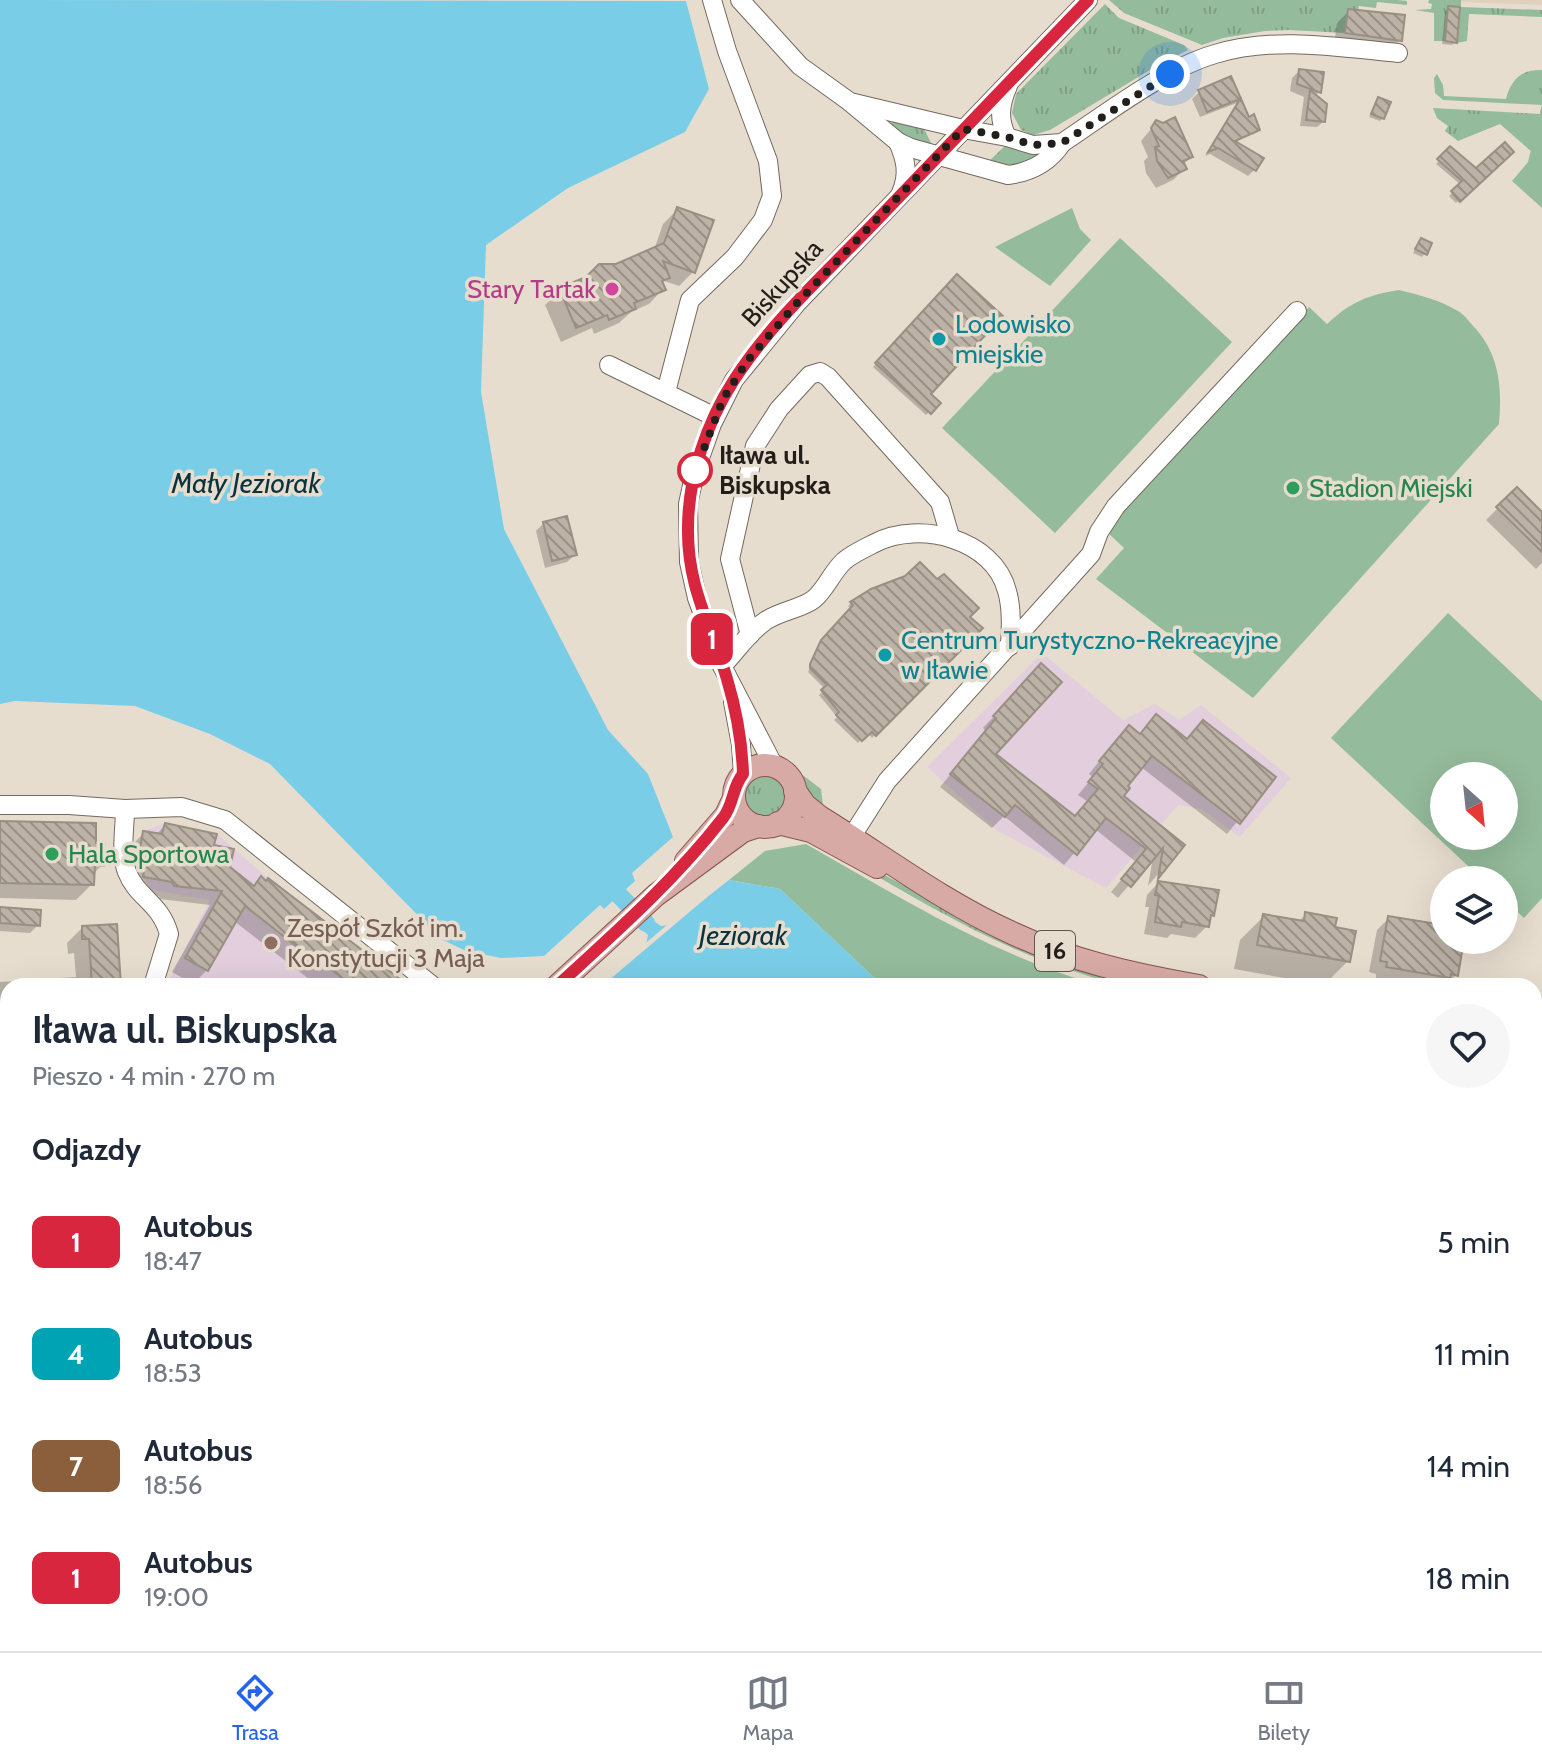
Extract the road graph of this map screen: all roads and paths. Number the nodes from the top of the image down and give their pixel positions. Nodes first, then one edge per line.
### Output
1 (712, 0) edge
2 (740, 0) edge
3 (1088, 0) edge
4 (1398, 53) dead end
5 (1010, 81) junction
6 (850, 102) junction
7 (963, 129) junction
8 (1007, 137) junction
9 (898, 142) junction
10 (1062, 143) junction
11 (938, 156) junction
12 (901, 195) junction
13 (1297, 311) dead end
14 (609, 365) dead end
15 (666, 392) junction
16 (715, 417) junction
17 (950, 536) junction
18 (748, 638) junction
19 (1010, 646) junction
20 (724, 671) junction
21 (774, 766) junction
22 (743, 774) junction
23 (795, 791) junction
24 (734, 798) junction
25 (0, 805) edge
26 (125, 809) junction
27 (768, 825) junction
28 (852, 836) junction
29 (923, 884) junction
30 (656, 895) junction
31 (155, 978) edge
32 (423, 978) edge
33 (566, 978) edge
34 (1145, 978) edge

1 - 15 street
2 - 6 street
3 - 5 street, Biskupska
4 - 10 street
5 - 7 street, Biskupska
5 - 8 street
6 - 7 street
6 - 9 street
7 - 8 street
7 - 11 street, Biskupska
8 - 10 street
9 - 11 street
9 - 12 street
10 - 11 street
11 - 12 street, Biskupska
12 - 16 street, Biskupska
13 - 19 street
14 - 15 street
15 - 16 street
16 - 20 street, Biskupska
17 - 18 street
17 - 18 street
17 - 19 street
18 - 20 street
19 - 28 street
20 - 21 street, Biskupska
20 - 22 street, Biskupska
21 - 22 main road
21 - 23 main road, 16
22 - 24 main road
23 - 27 main road
23 - 28 main road, 16
24 - 27 main road
24 - 30 main road
25 - 26 street
26 - 31 street
26 - 32 street
27 - 29 main road, 16
27 - 30 main road
28 - 29 main road, 16
29 - 34 main road, 16
30 - 33 main road

